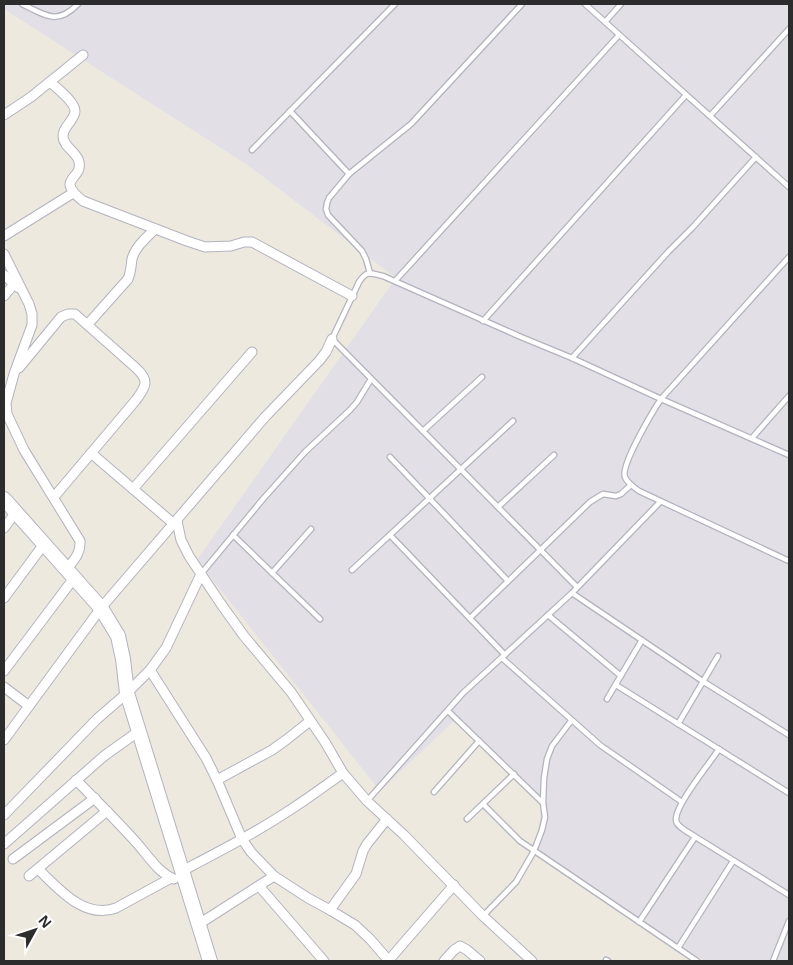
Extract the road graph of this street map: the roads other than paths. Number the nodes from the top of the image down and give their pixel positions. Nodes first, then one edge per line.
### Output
1 (22, 4) edge
2 (78, 4) edge
3 (394, 4) edge
4 (522, 4) edge
5 (585, 4) edge
6 (621, 4) edge
7 (605, 22) junction
8 (789, 29) edge
9 (619, 35) junction
10 (83, 55) dead end
11 (50, 82) junction
12 (686, 95) junction
13 (290, 111) junction
14 (4, 115) edge
15 (710, 116) junction
16 (252, 150) dead end
17 (756, 157) junction
18 (349, 174) junction
19 (789, 187) edge
20 (73, 193) junction
21 (155, 229) junction
22 (4, 236) edge
23 (4, 254) edge
24 (789, 257) edge
25 (370, 273) junction
26 (4, 275) edge
27 (395, 281) junction
28 (14, 284) junction
29 (22, 291) junction
30 (4, 296) edge
31 (352, 296) junction
32 (483, 321) junction
33 (88, 324) junction
34 (332, 338) junction
35 (252, 352) dead end
36 (572, 358) junction
37 (14, 374) junction
38 (482, 377) dead end
39 (371, 379) junction
40 (789, 396) edge
41 (660, 399) junction
42 (514, 422) dead end
43 (423, 431) junction
44 (752, 438) junction
45 (91, 453) junction
46 (554, 454) dead end
47 (789, 455) edge
48 (390, 457) dead end
49 (462, 470) junction
50 (631, 485) junction
51 (133, 489) junction
52 (54, 497) junction
53 (4, 499) edge
54 (430, 499) junction
55 (660, 502) junction
56 (498, 507) junction
57 (16, 512) junction
58 (175, 522) junction
59 (4, 528) edge
60 (311, 529) dead end
61 (233, 535) junction
62 (390, 535) junction
63 (44, 544) junction
64 (540, 550) junction
65 (789, 561) edge
66 (352, 570) dead end
67 (272, 573) junction
68 (71, 574) junction
69 (201, 574) junction
70 (508, 581) junction
71 (577, 587) junction
72 (572, 593) junction
73 (4, 598) edge
74 (102, 608) junction
75 (548, 615) junction
76 (320, 618) dead end
77 (470, 618) junction
78 (642, 640) junction
79 (503, 656) junction
80 (718, 656) dead end
81 (150, 670) junction
82 (4, 671) edge
83 (621, 676) junction
84 (704, 682) junction
85 (616, 685) junction
86 (4, 687) edge
87 (127, 693) junction
88 (607, 699) dead end
89 (29, 706) junction
90 (448, 711) junction
91 (310, 721) junction
92 (571, 721) junction
93 (678, 724) junction
94 (138, 731) junction
95 (789, 735) edge
96 (4, 740) edge
97 (479, 741) junction
98 (719, 749) junction
99 (343, 773) junction
100 (514, 774) junction
101 (76, 780) junction
102 (217, 780) junction
103 (434, 792) dead end
104 (789, 793) edge
105 (95, 798) junction
106 (368, 802) junction
107 (682, 802) junction
108 (543, 803) junction
109 (483, 804) junction
110 (107, 811) junction
111 (4, 815) edge
112 (387, 819) junction
113 (467, 819) dead end
114 (695, 837) junction
115 (242, 839) junction
116 (4, 844) edge
117 (534, 851) junction
118 (13, 859) dead end
119 (734, 861) junction
120 (38, 869) junction
121 (30, 876) dead end
122 (274, 876) junction
123 (180, 877) junction
124 (259, 886) junction
125 (454, 886) junction
126 (789, 895) edge
127 (330, 910) junction
128 (484, 916) junction
129 (789, 921) edge
130 (639, 922) junction
131 (199, 924) junction
132 (678, 948) junction
133 (210, 961) edge
134 (324, 961) edge
135 (389, 961) edge
136 (444, 961) edge
137 (480, 961) edge
138 (532, 961) edge
139 (697, 961) edge
140 (773, 961) edge

1 - 2 lane
3 - 13 lane
4 - 18 lane
5 - 7 lane
6 - 7 lane
7 - 9 lane
8 - 15 lane
9 - 12 lane
9 - 27 lane
10 - 11 street
11 - 14 street
11 - 20 street
12 - 15 lane
12 - 32 lane
13 - 16 lane
13 - 18 lane
15 - 17 lane
17 - 19 lane
17 - 36 lane
18 - 25 lane
20 - 21 street
20 - 22 street
21 - 31 street
21 - 33 street
23 - 29 street
24 - 41 lane
25 - 27 lane
25 - 31 lane
26 - 28 street
27 - 32 lane
28 - 29 street
28 - 30 street
29 - 37 street
31 - 34 lane
32 - 36 lane
33 - 37 street
33 - 45 street
34 - 39 lane
34 - 58 street
35 - 51 street
36 - 41 lane
37 - 52 street
38 - 43 lane
39 - 43 lane
39 - 61 lane
40 - 44 lane
41 - 44 lane
41 - 50 lane
42 - 49 lane
43 - 49 lane
44 - 47 lane
45 - 51 street
45 - 52 street
46 - 56 lane
48 - 54 lane
49 - 54 lane
49 - 56 lane
50 - 55 lane
50 - 64 lane
51 - 58 street
52 - 68 street
53 - 57 street
54 - 62 lane
54 - 70 lane
55 - 65 lane
55 - 71 lane
56 - 64 lane
57 - 59 street
57 - 63 street
58 - 69 street
58 - 74 street
60 - 67 lane
61 - 67 lane
61 - 69 lane
62 - 66 lane
62 - 77 lane
63 - 68 street
63 - 73 street
64 - 70 lane
64 - 71 lane
67 - 76 lane
68 - 74 street
68 - 82 street
69 - 81 street
69 - 91 street
70 - 77 lane
71 - 72 lane
72 - 75 lane
72 - 78 lane
74 - 87 street
74 - 89 street
75 - 79 lane
75 - 83 lane
77 - 79 lane
78 - 83 lane
78 - 84 lane
79 - 90 lane
79 - 92 lane
80 - 84 lane
81 - 87 street
81 - 102 street
83 - 85 lane
84 - 93 lane
84 - 95 lane
85 - 88 lane
85 - 93 lane
86 - 89 street
87 - 94 street
87 - 111 street
89 - 96 street
90 - 97 lane
90 - 106 lane
91 - 99 street
91 - 102 street
92 - 107 lane
92 - 108 lane
93 - 98 lane
94 - 101 street
94 - 123 street
97 - 100 lane
97 - 103 lane
98 - 104 lane
98 - 107 lane
99 - 106 street
99 - 115 street
100 - 108 lane
100 - 109 lane
101 - 105 street
101 - 116 street
102 - 115 street
105 - 110 street
105 - 118 street
106 - 112 street
107 - 114 lane
108 - 117 lane
109 - 113 lane
109 - 117 lane
110 - 120 street
110 - 123 street
112 - 125 street
112 - 127 street
114 - 119 lane
114 - 130 lane
115 - 122 street
115 - 123 street
117 - 128 lane
117 - 130 lane
119 - 126 lane
119 - 132 lane
120 - 121 street
120 - 123 street
122 - 124 street
122 - 127 street
123 - 131 street
124 - 131 street
124 - 134 street
125 - 128 street
125 - 135 street
127 - 135 street
128 - 138 street
129 - 140 lane
130 - 132 lane
131 - 133 street
132 - 139 lane
136 - 137 street

